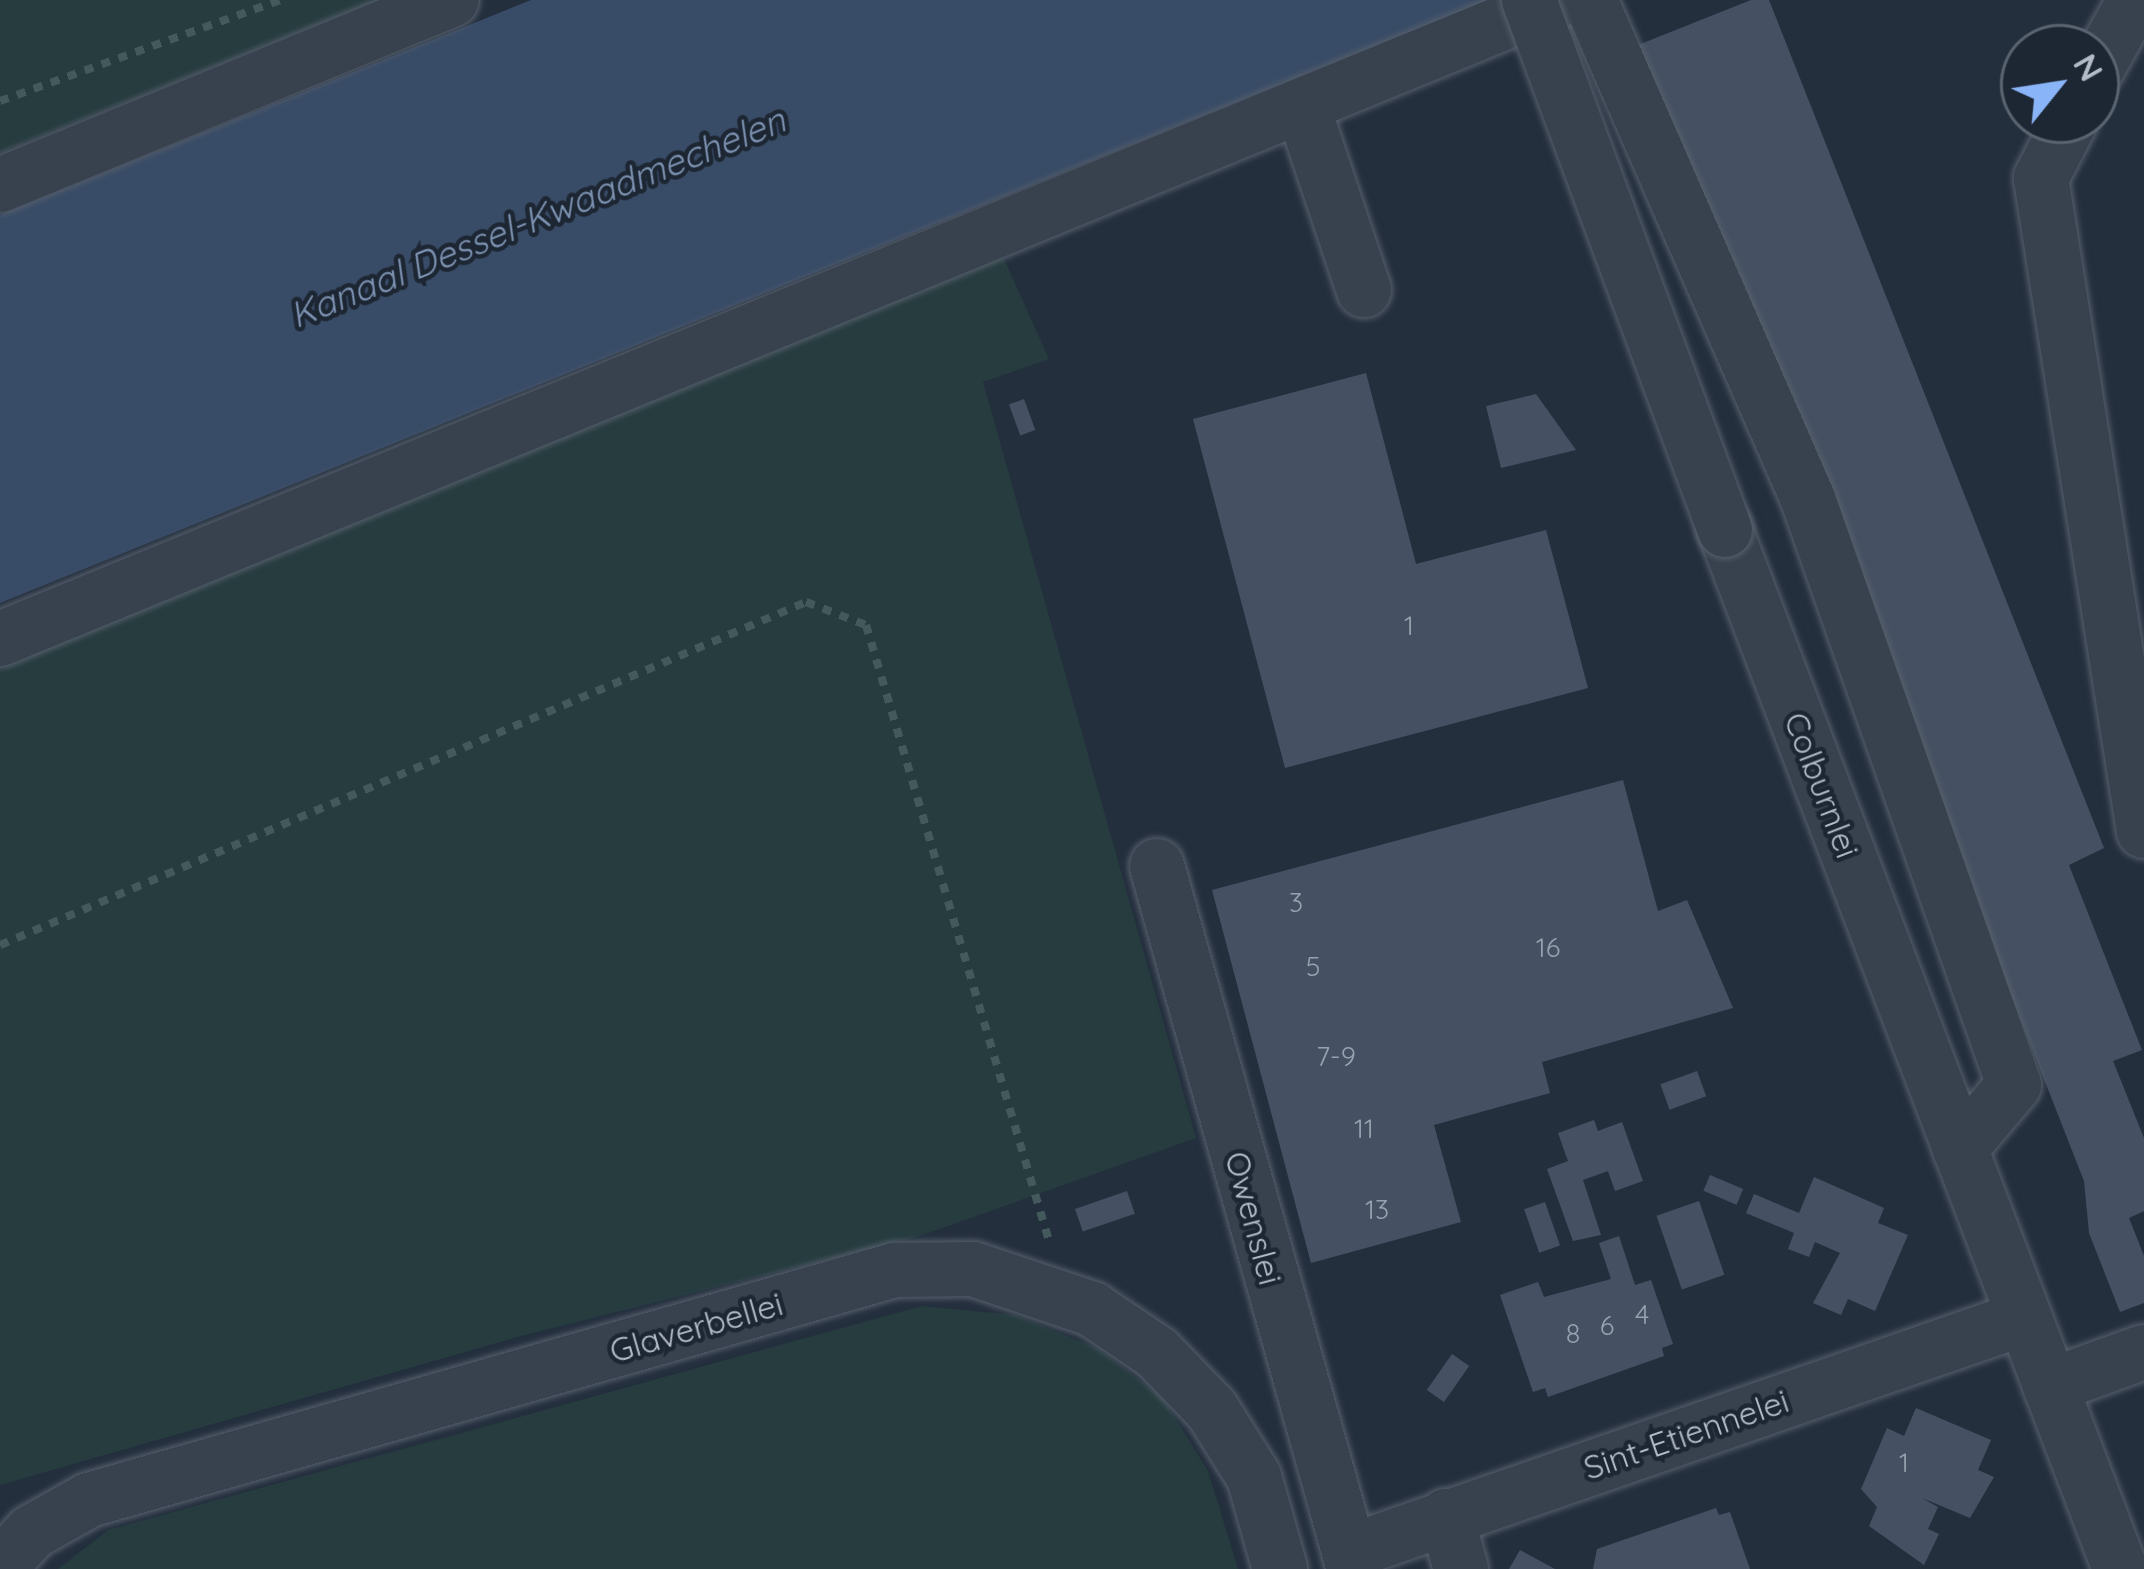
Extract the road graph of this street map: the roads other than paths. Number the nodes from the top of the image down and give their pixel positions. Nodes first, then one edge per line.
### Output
1 (452, 0) edge
2 (1528, 0) edge
3 (1559, 0) edge
4 (1590, 0) edge
5 (2135, 0) edge
6 (2120, 27) edge
7 (1304, 111) junction
8 (2059, 144) edge
9 (0, 185) edge
10 (1364, 290) dead end
11 (0, 638) edge
12 (2144, 831) edge
13 (1157, 866) dead end
14 (1960, 1149) junction
15 (2024, 1318) junction
16 (2144, 1352) edge
17 (2050, 1386) junction
18 (1446, 1516) junction
19 (1351, 1560) edge
20 (0, 1567) edge
21 (1280, 1569) edge
22 (1461, 1569) edge
23 (2120, 1569) edge

1 - 9 street
2 - 14 street, Colburnlei, bridge
3 - 7 street
4 - 14 street
5 - 6 street
7 - 10 street
7 - 11 street
8 - 12 street
13 - 19 street, Owenslei
14 - 15 street, Colburnlei
15 - 17 street, Colburnlei
15 - 18 street, Sint-Etiennelei
16 - 17 street
17 - 23 street, Colburnlei
18 - 19 street, Sint-Etiennelei
18 - 22 street
20 - 21 street, Glaverbellei

